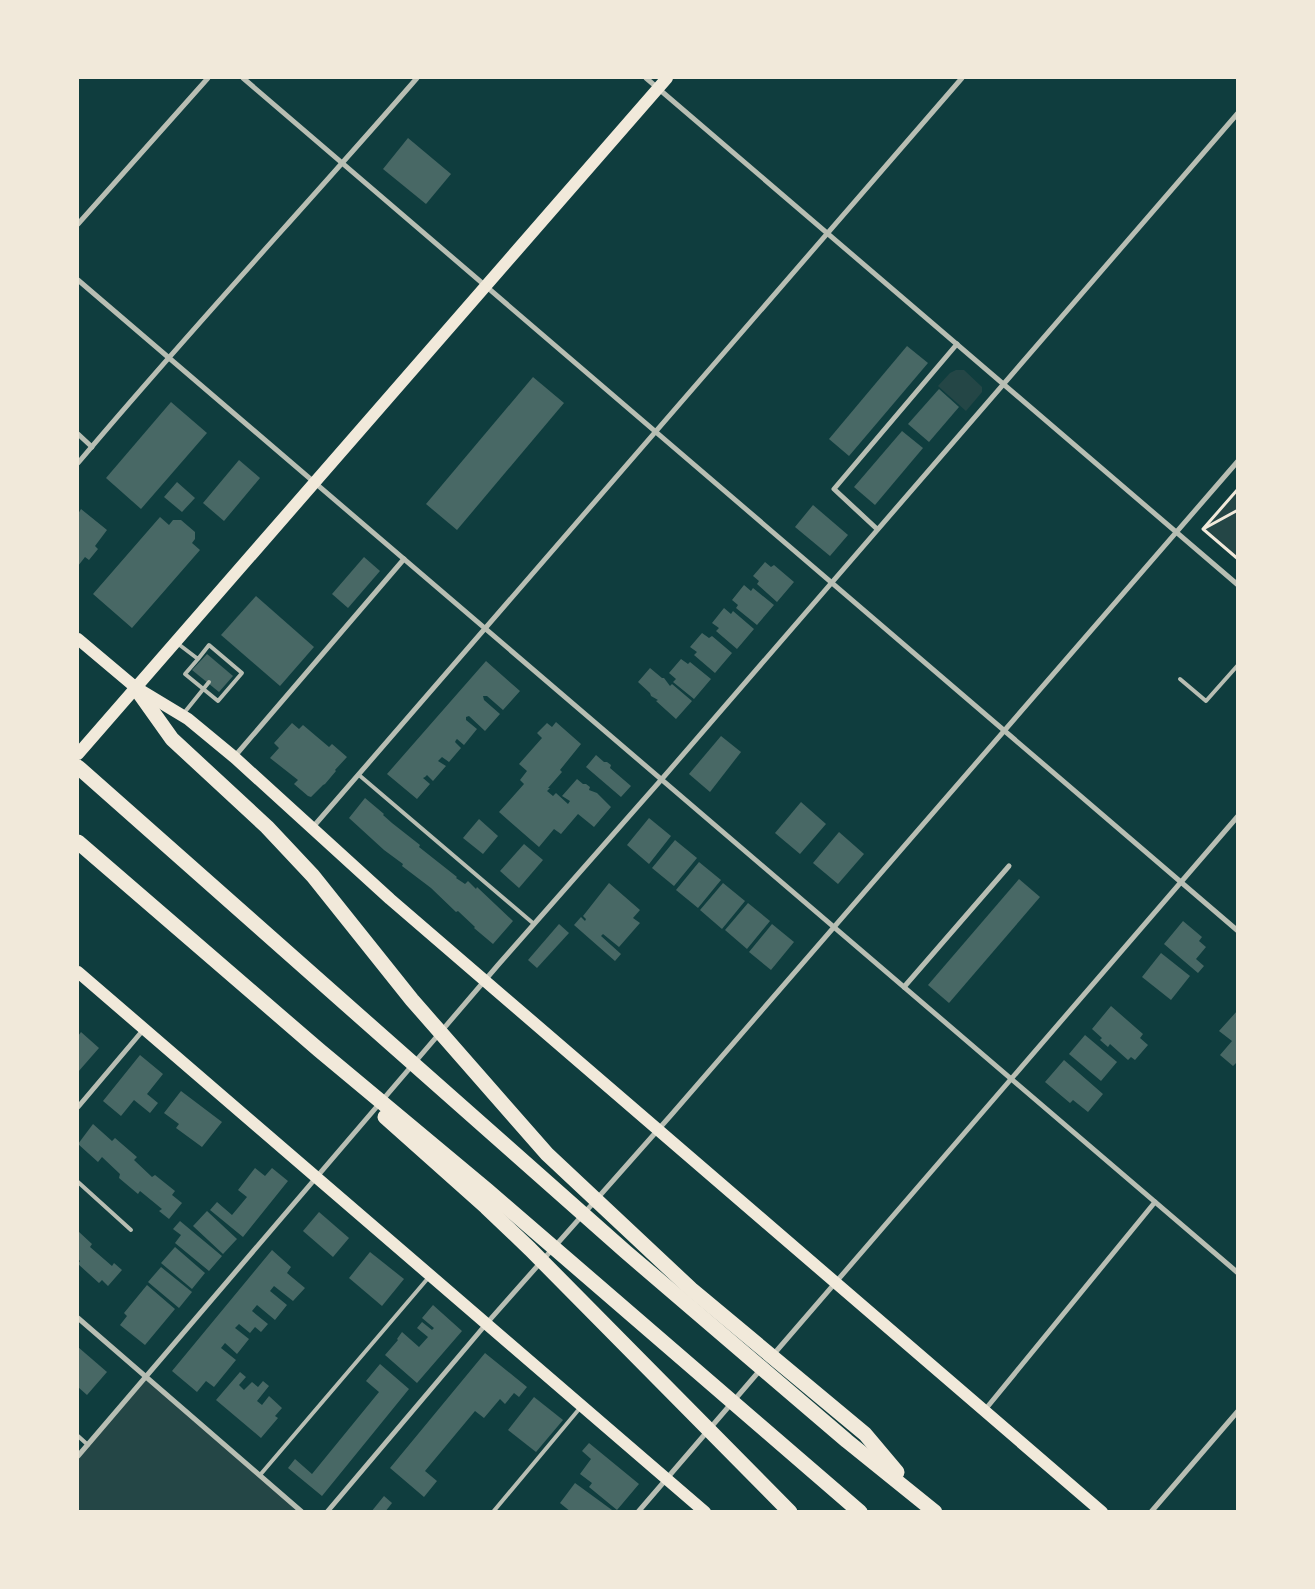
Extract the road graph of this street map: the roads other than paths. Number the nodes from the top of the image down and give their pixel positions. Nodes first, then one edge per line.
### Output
1 (208, 78) edge
2 (243, 78) edge
3 (417, 78) edge
4 (646, 78) edge
5 (962, 78) edge
6 (662, 82) edge
7 (1238, 113) edge
8 (343, 163) junction
9 (78, 224) edge
10 (827, 233) junction
11 (78, 280) edge
12 (485, 284) junction
13 (957, 344) junction
14 (167, 358) junction
15 (1003, 384) junction
16 (656, 432) junction
17 (78, 434) edge
18 (92, 447) junction
19 (1238, 461) edge
20 (78, 463) edge
21 (313, 483) junction
22 (877, 529) junction
23 (1176, 532) junction
24 (404, 559) junction
25 (832, 582) junction
26 (1238, 585) edge
27 (485, 629) junction
28 (78, 639) edge
29 (175, 641) junction
30 (198, 658) junction
31 (227, 660) junction
32 (224, 665) dead end
33 (1238, 666) edge
34 (1180, 679) dead end
35 (209, 682) dead end
36 (134, 688) junction
37 (202, 689) junction
38 (182, 715) junction
39 (1004, 731) junction
40 (78, 754) edge
41 (234, 757) junction
42 (78, 767) edge
43 (359, 774) junction
44 (661, 780) junction
45 (1238, 816) edge
46 (313, 827) junction
47 (78, 842) edge
48 (1009, 866) dead end
49 (1180, 882) junction
50 (534, 924) junction
51 (834, 927) junction
52 (1238, 931) edge
53 (78, 972) edge
54 (485, 981) junction
55 (904, 988) junction
56 (144, 1029) junction
57 (319, 1050) junction
58 (1011, 1079) junction
59 (78, 1106) edge
60 (658, 1130) junction
61 (317, 1177) junction
62 (78, 1182) edge
63 (1154, 1202) junction
64 (131, 1230) dead end
65 (1238, 1273) edge
66 (431, 1275) junction
67 (836, 1282) junction
68 (78, 1318) edge
69 (487, 1323) junction
70 (146, 1377) junction
71 (583, 1406) junction
72 (984, 1411) junction
73 (1238, 1411) edge
74 (78, 1436) edge
75 (88, 1445) junction
76 (78, 1456) edge
77 (260, 1475) junction
78 (667, 1478) junction
79 (916, 1495) junction
80 (302, 1512) edge
81 (327, 1512) edge
82 (493, 1512) edge
83 (638, 1512) edge
84 (705, 1512) edge
85 (790, 1512) edge
86 (860, 1512) edge
87 (935, 1512) edge
88 (1102, 1512) edge
89 (1151, 1512) edge

1 - 9 street
2 - 8 street
3 - 8 street
4 - 6 street
5 - 10 street
6 - 10 street
6 - 12 main road
7 - 15 street
8 - 12 street
8 - 14 street
10 - 13 street
10 - 16 street
11 - 14 street
12 - 16 street
12 - 21 main road
13 - 15 street
13 - 22 street
14 - 18 street
14 - 21 street
15 - 22 street
15 - 23 street
16 - 25 street
16 - 27 street
17 - 18 street
18 - 20 street
19 - 23 street
21 - 24 street
21 - 29 main road
22 - 25 street
23 - 26 street
23 - 39 street
24 - 27 street
24 - 41 street
25 - 39 street
25 - 44 street
27 - 43 street
27 - 44 street
28 - 36 main road
29 - 30 lane
29 - 36 main road
30 - 31 lane
30 - 37 lane
31 - 32 lane
31 - 37 lane
33 - 34 lane
35 - 37 lane
36 - 38 main road
36 - 40 main road
36 - 79 highway
37 - 38 lane
38 - 41 main road
39 - 49 street
39 - 51 street
41 - 46 main road
42 - 79 highway
43 - 46 street
43 - 50 lane
44 - 50 street
44 - 51 street
45 - 49 street
46 - 54 main road
47 - 57 highway
48 - 55 street
49 - 52 street
49 - 58 street
50 - 54 street
51 - 55 street
51 - 60 street
53 - 56 main road
54 - 60 main road
54 - 61 street
55 - 58 street
56 - 59 street
56 - 61 main road
57 - 85 highway
57 - 86 highway
58 - 63 street
58 - 67 street
60 - 67 main road
60 - 69 street
61 - 66 main road
61 - 70 street
62 - 64 lane
63 - 65 street
63 - 72 street
66 - 69 main road
66 - 77 lane
67 - 72 main road
67 - 78 street
68 - 70 street
69 - 71 main road
69 - 81 street
70 - 75 street
70 - 77 street
71 - 78 main road
71 - 82 lane
72 - 88 main road
73 - 89 street
74 - 75 lane
75 - 76 street
77 - 80 street
78 - 83 street
78 - 84 main road
79 - 87 highway

